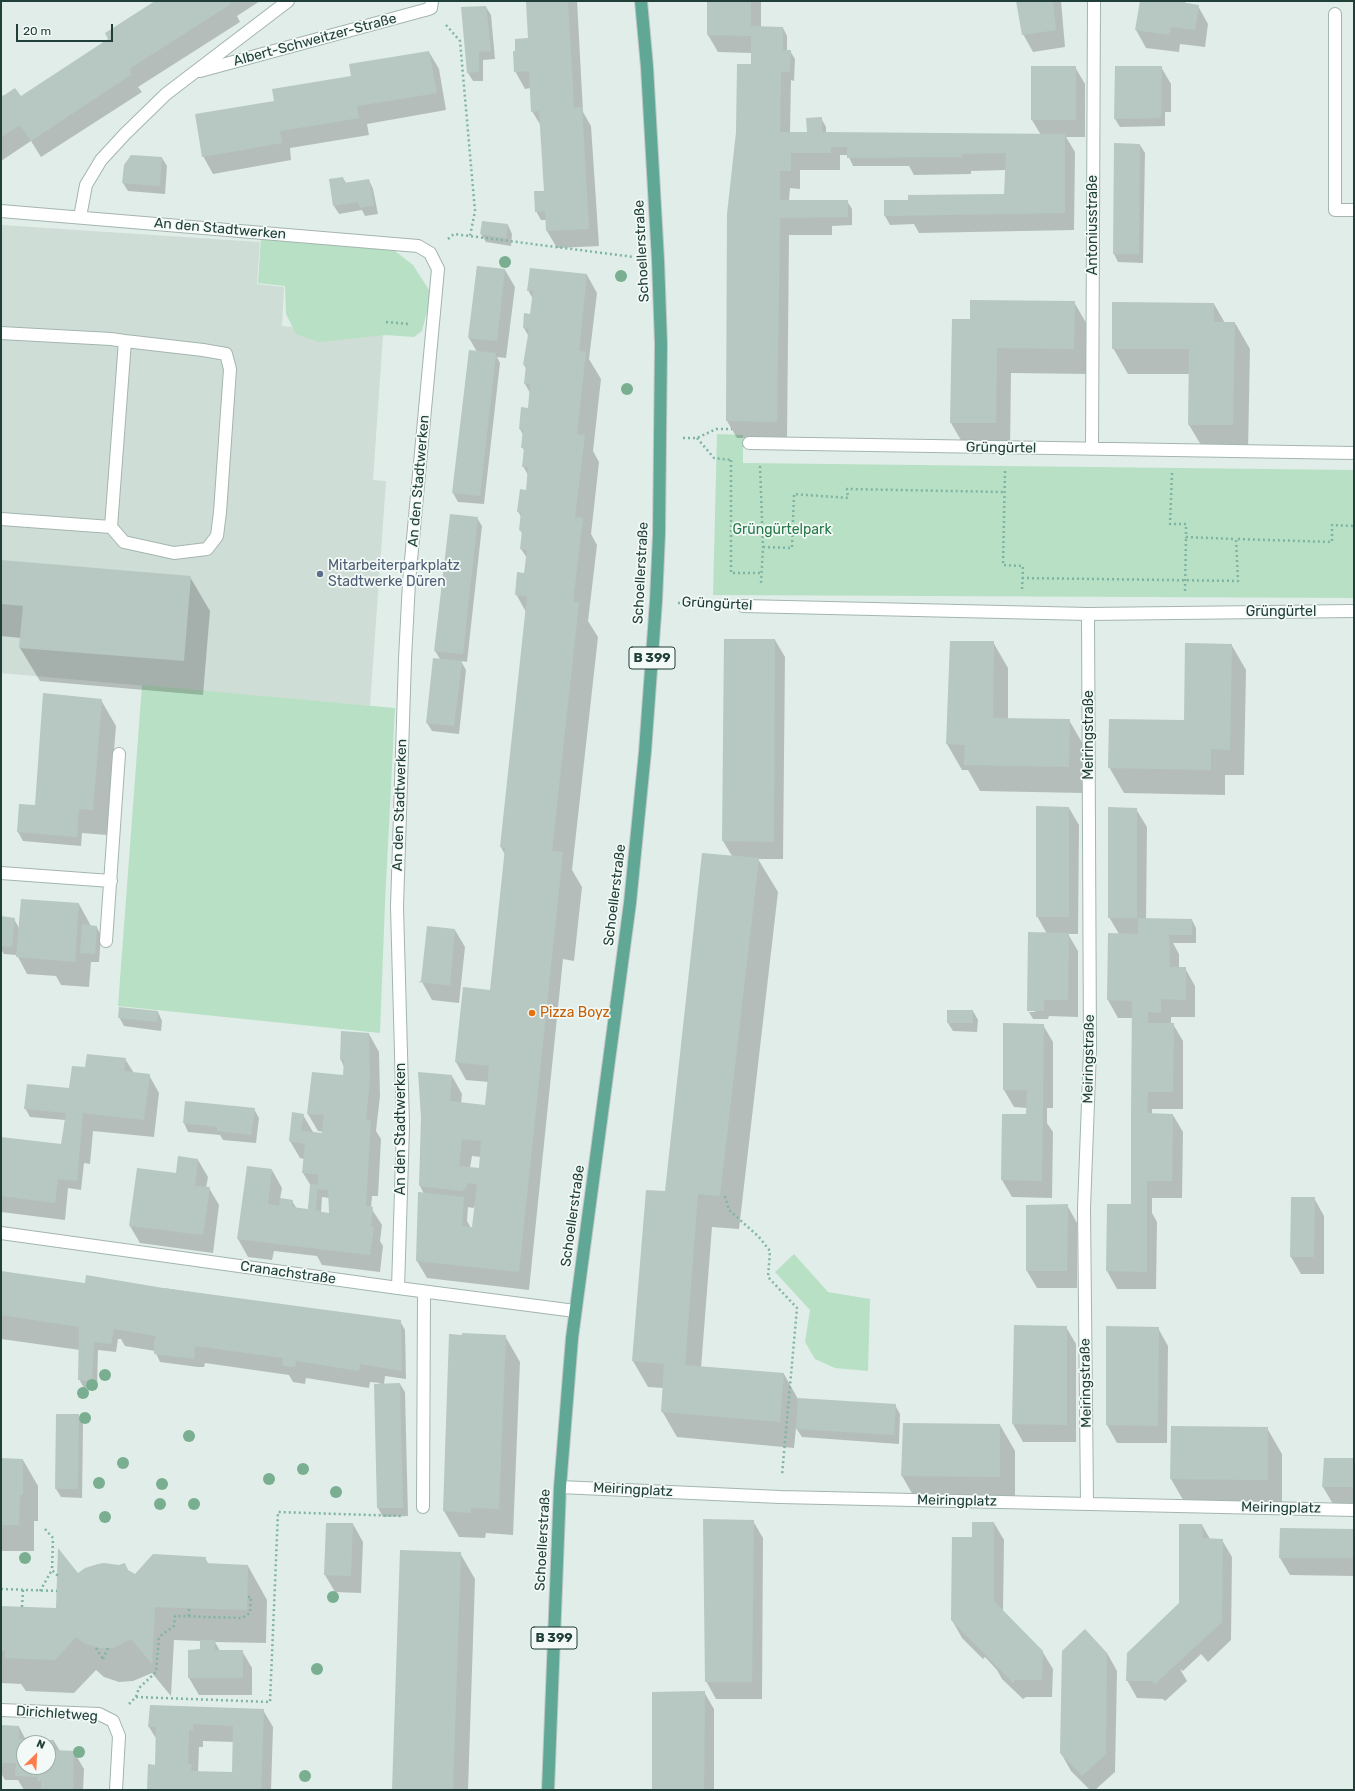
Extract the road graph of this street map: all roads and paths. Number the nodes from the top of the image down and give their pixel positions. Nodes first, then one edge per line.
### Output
1 (288, 1) edge
2 (641, 1) edge
3 (1094, 1) edge
4 (432, 4) edge
5 (1334, 14) dead end
6 (193, 73) junction
7 (1354, 210) edge
8 (1, 211) edge
9 (80, 217) junction
10 (658, 260) junction
11 (1, 333) edge
12 (125, 341) junction
13 (660, 438) junction
14 (697, 438) junction
15 (749, 444) junction
16 (1005, 448) junction
17 (1092, 449) junction
18 (1172, 450) junction
19 (1354, 453) edge
20 (731, 460) junction
21 (738, 460) dead end
22 (1004, 492) junction
23 (1, 519) edge
24 (1354, 526) edge
25 (111, 527) junction
26 (1186, 537) junction
27 (1236, 539) junction
28 (763, 547) junction
29 (762, 574) junction
30 (1022, 578) junction
31 (1185, 580) junction
32 (656, 601) junction
33 (743, 606) joint
34 (767, 606) junction
35 (1354, 611) edge
36 (1022, 612) junction
37 (1185, 612) junction
38 (1088, 614) junction
39 (118, 754) dead end
40 (1, 873) edge
41 (111, 881) junction
42 (106, 941) dead end
43 (725, 1196) dead end
44 (1, 1233) edge
45 (398, 1288) junction
46 (424, 1292) junction
47 (575, 1311) junction
48 (560, 1486) junction
49 (780, 1497) junction
50 (1087, 1504) junction
51 (423, 1507) joint
52 (1354, 1510) edge
53 (45, 1529) dead end
54 (52, 1570) junction
55 (58, 1576) dead end
56 (1, 1589) edge
57 (23, 1590) junction
58 (40, 1591) junction
59 (57, 1591) dead end
60 (248, 1597) dead end
61 (22, 1607) dead end
62 (189, 1608) dead end
63 (189, 1616) junction
64 (96, 1648) dead end
65 (108, 1648) dead end
66 (1, 1710) edge
67 (116, 1790) edge
68 (548, 1790) edge

1 - 6 street, Albert-Schweitzer-Straße
2 - 10 main road, Schoellerstraße / B 399
3 - 17 street, Antoniusstraße
4 - 6 street, Albert-Schweitzer-Straße
4 - 10 path
5 - 7 street
6 - 9 street, Albert-Schweitzer-Straße
8 - 9 street, An den Stadtwerken
9 - 45 street, An den Stadtwerken
10 - 13 main road, Schoellerstraße / B 399
11 - 12 street
12 - 25 street
12 - 25 street
13 - 14 path
13 - 32 main road, Schoellerstraße / B 399
14 - 15 path
14 - 20 path
15 - 16 street, Grüngürtel
15 - 28 path
16 - 17 street, Grüngürtel
16 - 22 path
17 - 18 street, Grüngürtel
18 - 19 street, Grüngürtel
18 - 26 path
20 - 21 path
20 - 29 path
22 - 28 path
22 - 30 path
23 - 25 street
24 - 27 path
26 - 27 path
26 - 31 path
27 - 31 path
28 - 29 path
29 - 34 path
30 - 31 path
30 - 36 path
31 - 37 path
32 - 33 path, Grüngürtel
32 - 47 main road, Schoellerstraße / B 399
33 - 34 street, Grüngürtel
34 - 36 street, Grüngürtel
35 - 37 street, Grüngürtel
36 - 38 street, Grüngürtel
37 - 38 street, Grüngürtel
38 - 50 street, Meiringstraße
39 - 41 street
40 - 41 street
41 - 42 street
43 - 49 path
44 - 45 street, Cranachstraße
45 - 46 street, Cranachstraße
46 - 47 street, Cranachstraße
46 - 51 street
47 - 48 main road, Schoellerstraße / B 399
48 - 49 street, Meiringplatz
48 - 68 main road, Schoellerstraße / B 399
49 - 50 street, Meiringplatz
50 - 52 street, Meiringplatz
51 - 63 path
53 - 54 path
54 - 55 path
54 - 58 path
56 - 57 path
57 - 58 path
57 - 61 path
58 - 59 path
60 - 63 path
62 - 63 path
64 - 65 path
66 - 67 street, Dirichletweg

